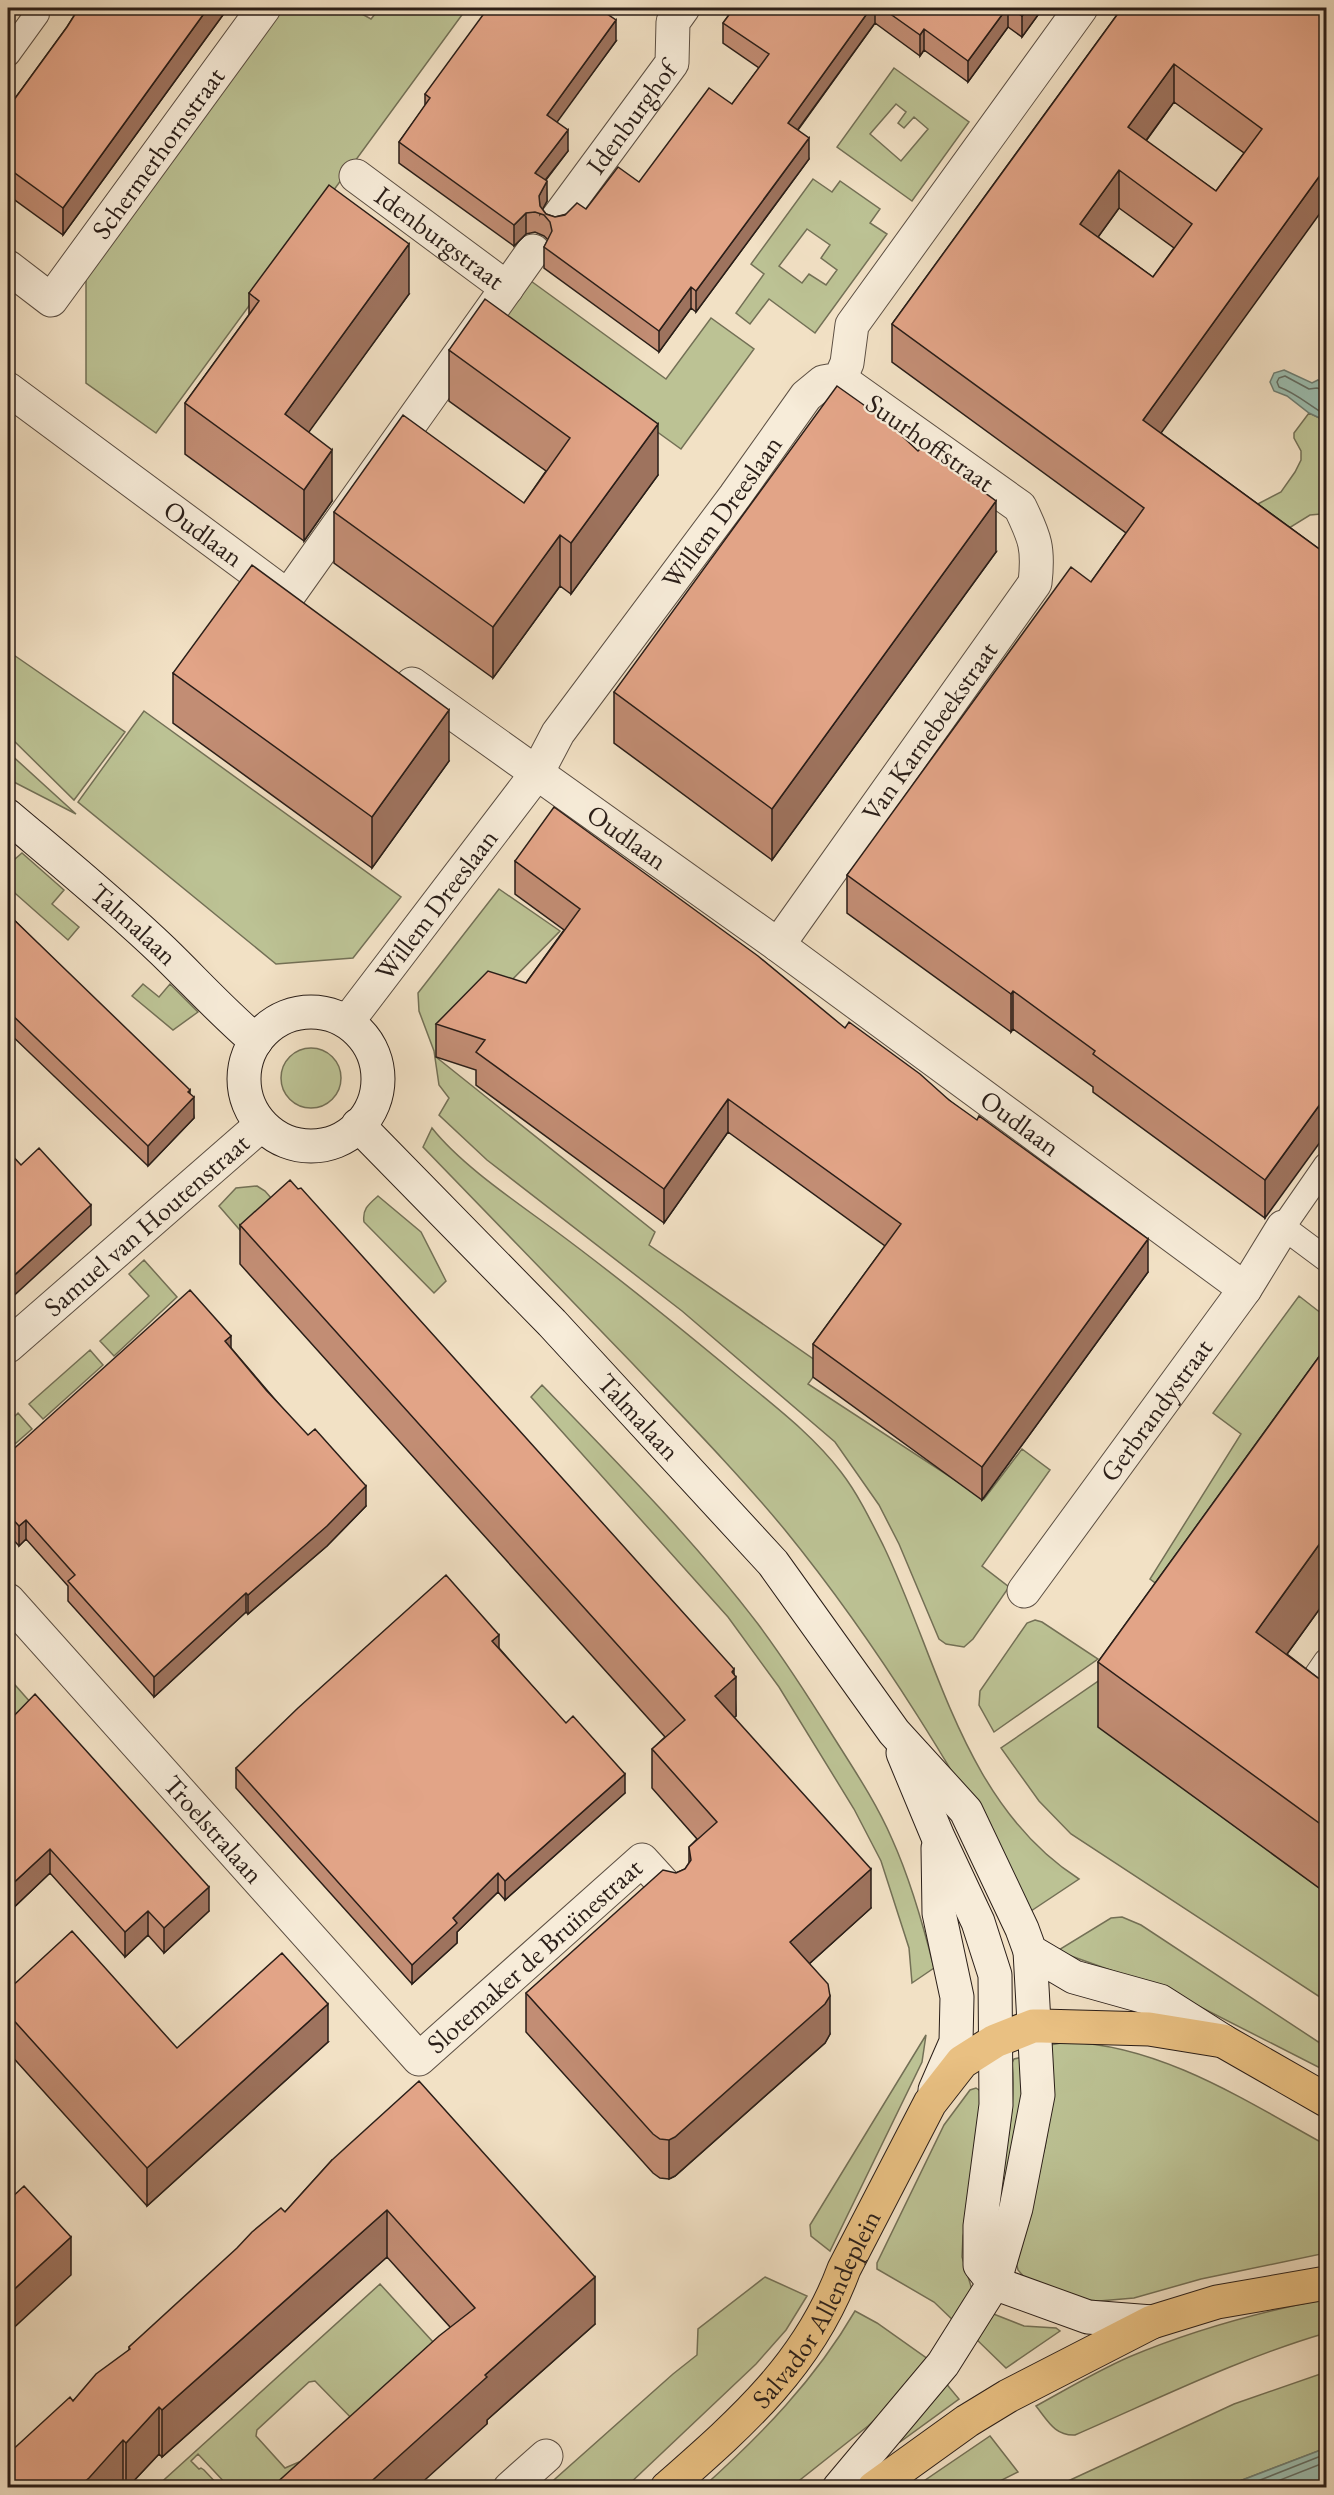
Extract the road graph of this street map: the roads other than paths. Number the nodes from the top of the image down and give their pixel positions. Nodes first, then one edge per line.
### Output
1 (264, 8) edge
2 (683, 8) edge
3 (1082, 8) edge
4 (37, 14) dead end
5 (8, 54) edge
6 (356, 176) dead end
7 (557, 219) edge
8 (534, 251) dead end
9 (8, 267) edge
10 (507, 288) junction
11 (840, 379) junction
12 (8, 389) edge
13 (1020, 507) joint
14 (288, 596) junction
15 (316, 616) edge
16 (384, 664) edge
17 (537, 773) junction
18 (8, 816) edge
19 (778, 945) junction
20 (348, 1021) junction
21 (256, 1041) junction
22 (358, 1125) junction
23 (260, 1126) junction
24 (1326, 1165) edge
25 (1283, 1227) junction
26 (1326, 1259) edge
27 (1245, 1289) junction
28 (8, 1346) edge
29 (1024, 1591) dead end
30 (8, 1600) edge
31 (1326, 1661) edge
32 (1326, 1686) edge
33 (894, 1732) junction
34 (938, 1837) junction
35 (673, 1894) edge
36 (1030, 1952) junction
37 (1033, 2026) junction
38 (995, 2041) junction
39 (1223, 2042) junction
40 (419, 2059) joint
41 (1326, 2100) edge
42 (930, 2103) junction
43 (994, 2283) junction
44 (1326, 2283) edge
45 (1152, 2322) junction
46 (546, 2456) dead end
47 (510, 2487) edge
48 (668, 2487) edge
49 (839, 2487) edge
50 (874, 2487) edge

1 - 9 street, Schermerhornstraat
2 - 7 street, Idenburghof
3 - 11 street
4 - 5 lane
6 - 10 street, Idenburgstraat
8 - 10 street
10 - 14 street, Idenburgstraat
11 - 13 street, Suurhoffstraat
11 - 17 street, Willem Dreeslaan
12 - 14 street, Oudlaan
13 - 19 street, Van Karnebeekstraat
14 - 15 street, Oudlaan
16 - 17 street, Oudlaan
17 - 19 street, Oudlaan
17 - 20 street, Willem Dreeslaan
18 - 21 street, Talmalaan
19 - 27 street, Oudlaan
20 - 21 street
20 - 22 street
21 - 23 street
22 - 23 street
22 - 33 street, Talmalaan
23 - 28 street, Samuel van Houtenstraat
24 - 25 lane
25 - 26 lane
25 - 27 street, Gerbrandystraat
27 - 29 street, Gerbrandystraat
30 - 40 street, Troelstralaan
31 - 32 lane
33 - 34 street, Talmalaan
33 - 36 street, Talmalaan
34 - 38 street
34 - 42 street, Salvador Allendeplein
35 - 40 street, Slotemaker de Bruïnestraat
36 - 37 street
36 - 39 street, Salvador Allendeplein
37 - 38 main road, Salvador Allendeplein
37 - 39 main road, Salvador Allendeplein
37 - 43 street
38 - 42 main road, Salvador Allendeplein
38 - 43 street
39 - 41 main road, Salvador Allendeplein
42 - 48 main road, Salvador Allendeplein
43 - 45 street
43 - 49 street
44 - 45 main road
45 - 50 main road
46 - 47 street

